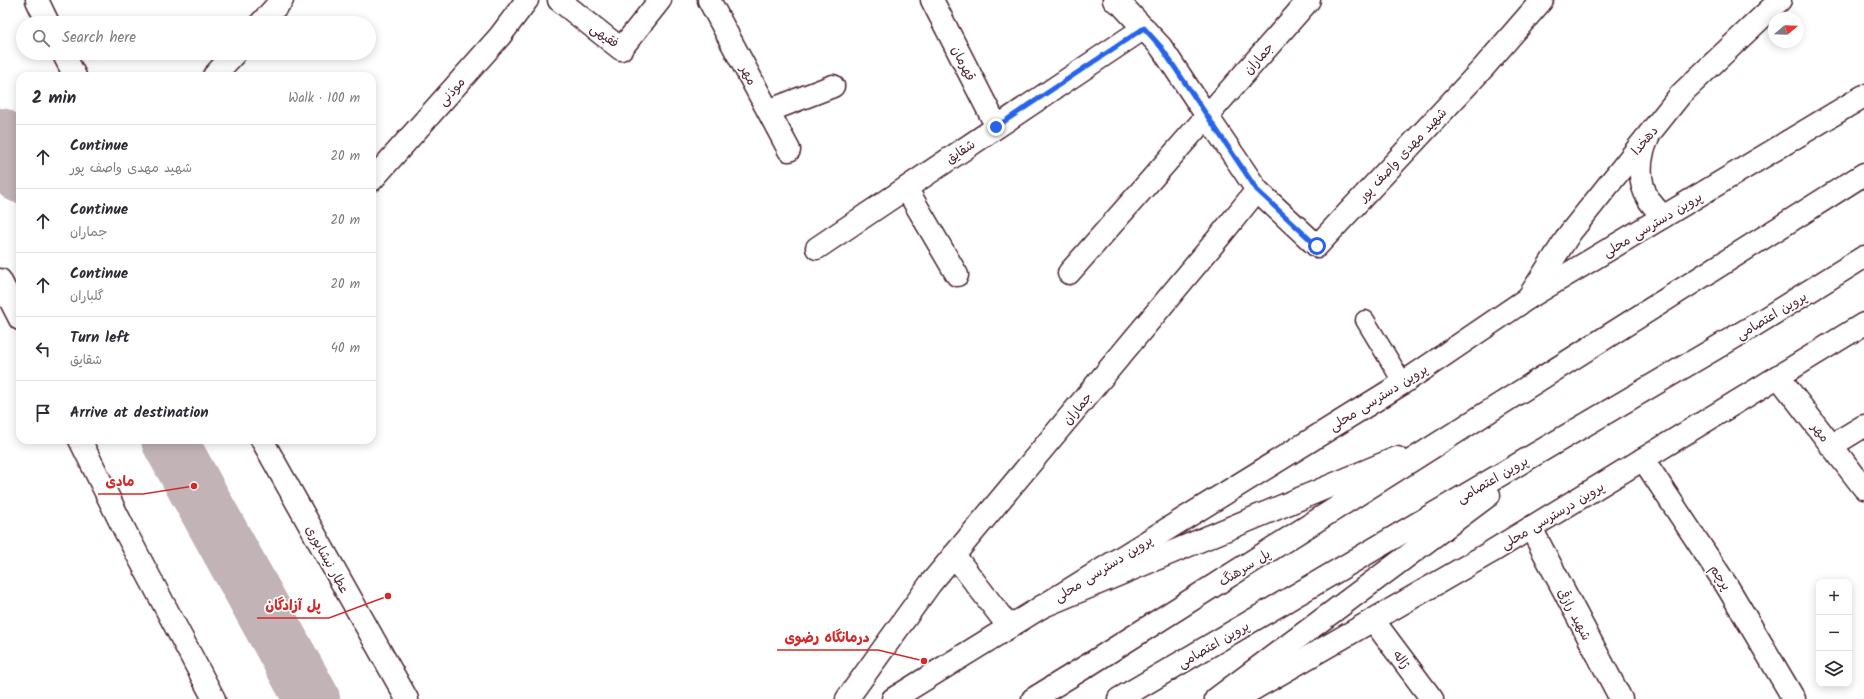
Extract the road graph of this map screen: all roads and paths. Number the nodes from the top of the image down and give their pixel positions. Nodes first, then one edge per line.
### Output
1 (37, 0) edge
2 (282, 0) edge
3 (527, 0) edge
4 (559, 0) edge
5 (660, 0) edge
6 (709, 0) edge
7 (932, 0) edge
8 (1114, 0) edge
9 (1308, 0) edge
10 (1542, 0) edge
11 (1780, 0) edge
12 (45, 16) edge
13 (267, 16) edge
14 (1144, 28) junction
15 (66, 60) edge
16 (229, 60) edge
17 (72, 72) edge
18 (218, 72) edge
19 (833, 86) dead end
20 (1864, 96) edge
21 (768, 111) junction
22 (1207, 116) junction
23 (996, 127) junction
24 (1652, 130) junction
25 (789, 150) dead end
26 (1864, 174) edge
27 (376, 176) edge
28 (906, 188) junction
29 (1257, 190) junction
30 (1663, 217) junction
31 (817, 248) dead end
32 (1864, 257) edge
33 (1069, 273) dead end
34 (957, 275) dead end
35 (0, 280) edge
36 (1528, 298) junction
37 (16, 311) edge
38 (1365, 320) dead end
39 (1864, 324) edge
40 (1778, 376) junction
41 (1403, 383) junction
42 (1864, 426) edge
43 (1576, 430) junction
44 (1454, 435) junction
45 (82, 444) edge
46 (264, 444) edge
47 (1831, 446) junction
48 (1643, 459) junction
49 (1864, 488) edge
50 (1531, 528) junction
51 (954, 555) junction
52 (1041, 607) junction
53 (1373, 620) junction
54 (1009, 627) junction
55 (214, 699) edge
56 (407, 699) edge
57 (847, 699) edge
58 (893, 699) edge
59 (1033, 699) edge
60 (1119, 699) edge
61 (1216, 699) edge
62 (1236, 699) edge
63 (1432, 699) edge
64 (1621, 699) edge
65 (1794, 699) edge

1 - 12 main road
2 - 13 main road
3 - 27 main road, موذنی
4 - 5 main road, فقیهی
6 - 21 main road, مهر
7 - 23 main road, قهرمان
8 - 14 main road
9 - 22 main road, جماران
10 - 29 main road, شهید مهدی واصف پور
11 - 24 main road, دهخدا
14 - 22 main road
14 - 23 main road, شقایق
15 - 17 main road
16 - 18 main road
19 - 21 main road
20 - 30 main road, پروین دسترسی محلی
21 - 25 main road, مهر
22 - 29 main road
22 - 33 main road, جماران
23 - 28 main road, شقایق
24 - 30 main road
24 - 36 main road, دهخدا
26 - 44 main road
28 - 31 main road, شقایق
28 - 34 main road
29 - 51 main road, جماران
30 - 36 main road, پروین دسترسی محلی
32 - 43 main road, پروین اعتصامی
35 - 37 main road
36 - 41 main road, پروین دسترسی محلی
38 - 41 lane
39 - 40 main road, پروین درسترسی محلی
40 - 47 main road, مهر
40 - 48 main road, پروین درسترسی محلی
41 - 52 main road, پروین دسترسی محلی
42 - 47 main road
43 - 60 main road, پروین اعتصامی
43 - 61 main road
44 - 52 main road
44 - 59 main road, پل سرهنگ
45 - 55 main road
46 - 56 main road, عطار نیشابوری
47 - 49 main road, مهر
48 - 50 main road, پروین درسترسی محلی
48 - 65 main road, پرچم
50 - 53 main road, پروین درسترسی محلی
50 - 64 main road, شهید رازقی
51 - 54 main road
51 - 57 main road, جماران
52 - 54 main road, پروین دسترسی محلی
53 - 62 main road, پروین درسترسی محلی
53 - 63 main road, ژاله
54 - 58 main road, پروین دسترسی محلی

